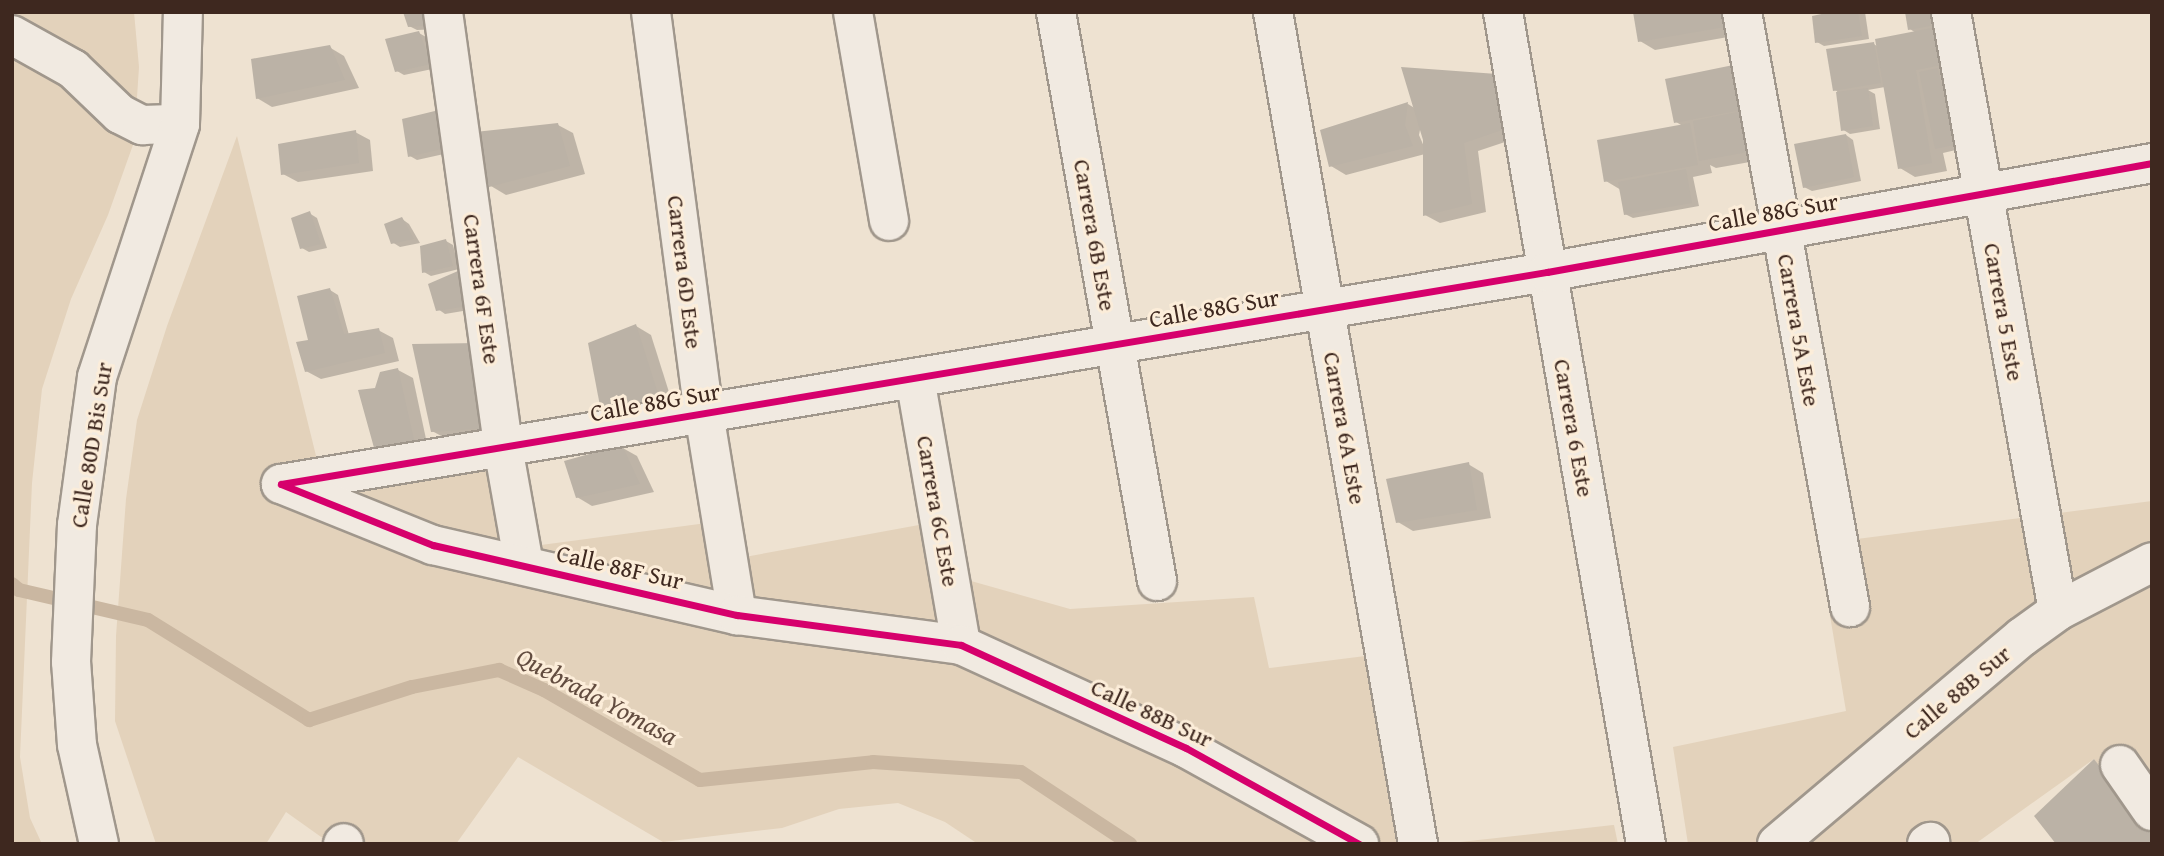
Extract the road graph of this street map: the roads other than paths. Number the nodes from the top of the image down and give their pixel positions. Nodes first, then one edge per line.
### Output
1 (183, 12) edge
2 (443, 12) edge
3 (651, 12) edge
4 (853, 12) edge
5 (1056, 12) edge
6 (1273, 12) edge
7 (1503, 12) edge
8 (1742, 12) edge
9 (1951, 12) edge
10 (12, 35) edge
11 (180, 124) junction
12 (2152, 163) edge
13 (1983, 194) junction
14 (889, 221) dead end
15 (1780, 231) junction
16 (1547, 272) junction
17 (1324, 309) junction
18 (1114, 345) junction
19 (915, 378) junction
20 (704, 413) junction
21 (503, 447) junction
22 (281, 484) joint
23 (2152, 562) edge
24 (524, 565) junction
25 (1157, 581) dead end
26 (1850, 607) dead end
27 (2058, 611) junction
28 (737, 615) junction
29 (961, 645) junction
30 (2120, 765) dead end
31 (2152, 811) edge
32 (99, 844) edge
33 (1359, 844) edge
34 (1418, 844) edge
35 (1646, 844) edge
36 (1777, 844) edge

1 - 11 street, Calle 80D Bis Sur
2 - 21 street, Carrera 6F Este
3 - 20 street, Carrera 6D Este
4 - 14 street
5 - 18 street, Carrera 6B Este
6 - 17 street, Carrera 6A Este
7 - 16 street, Carrera 6 Este
8 - 15 street, Carrera 5A Este
9 - 13 street, Carrera 5 Este
10 - 11 street
11 - 32 street, Calle 80D Bis Sur
12 - 13 street, Calle 88G Sur
13 - 15 street, Calle 88G Sur
13 - 27 street, Carrera 5 Este
15 - 16 street, Calle 88G Sur
15 - 26 street, Carrera 5A Este
16 - 17 street, Calle 88G Sur
16 - 35 street, Carrera 6 Este
17 - 18 street, Calle 88G Sur
17 - 34 street, Carrera 6A Este
18 - 19 street, Calle 88G Sur
18 - 25 street, Carrera 6B Este
19 - 20 street, Calle 88G Sur
19 - 29 street, Carrera 6C Este
20 - 21 street, Calle 88G Sur
20 - 28 street, Carrera 6D Este
21 - 22 street, Calle 88G Sur
21 - 24 street, Carrera 6F Este
22 - 24 street, Calle 88F Sur
23 - 27 street, Calle 88B Sur
24 - 28 street, Calle 88F Sur
27 - 36 street, Calle 88B Sur
28 - 29 street, Calle 88F Sur
29 - 33 street, Calle 88B Sur
30 - 31 street

